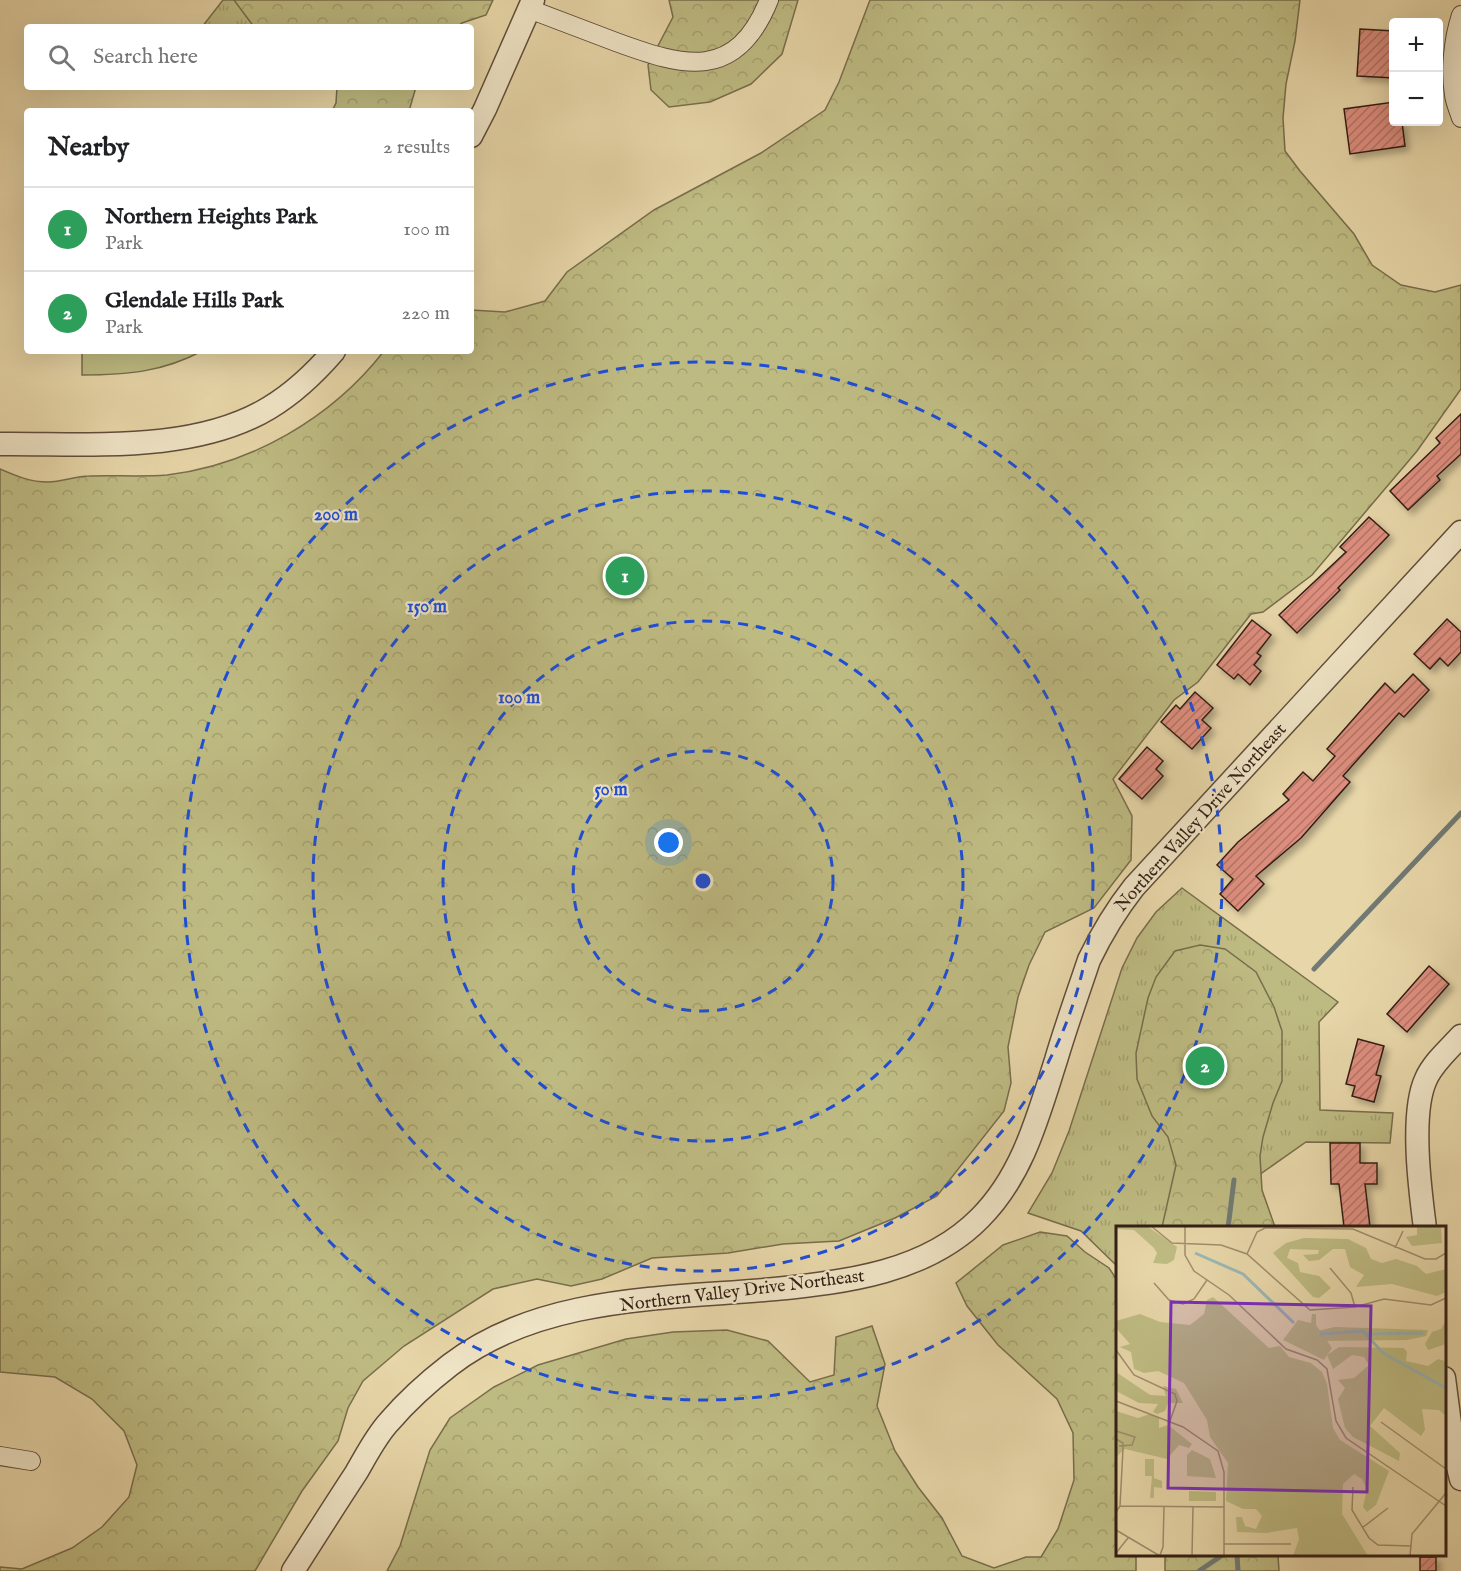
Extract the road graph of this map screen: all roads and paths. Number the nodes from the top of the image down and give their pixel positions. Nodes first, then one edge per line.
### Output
1 (769, 0) edge
2 (531, 5) edge
3 (1461, 15) edge
4 (1461, 118) edge
5 (474, 128) edge
6 (331, 354) edge
7 (0, 444) edge
8 (1461, 532) edge
9 (1461, 1036) edge
10 (1425, 1226) edge
11 (1446, 1388) edge
12 (1457, 1446) edge
13 (0, 1456) edge
14 (31, 1461) dead end
15 (1461, 1479) edge
16 (293, 1571) edge

1 - 2 street
2 - 5 street
3 - 4 street
6 - 7 street
8 - 16 street, Northern Valley Drive Northeast
9 - 10 street
11 - 12 street
12 - 15 street
13 - 14 street

